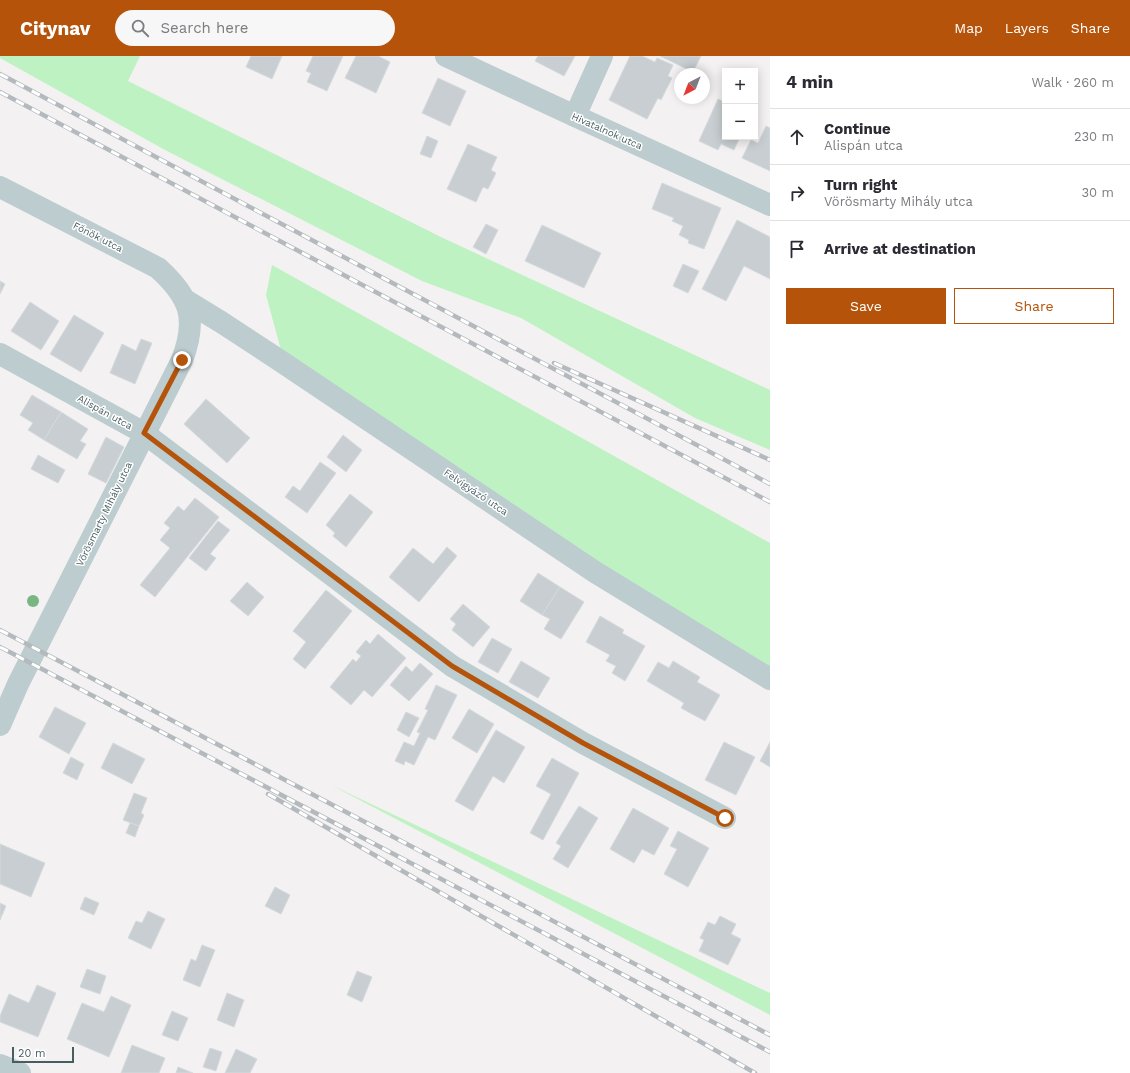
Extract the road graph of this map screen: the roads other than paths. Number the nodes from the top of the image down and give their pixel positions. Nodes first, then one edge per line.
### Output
1 (446, 56) edge
2 (602, 56) edge
3 (574, 116) junction
4 (0, 187) edge
5 (770, 205) edge
6 (185, 300) junction
7 (0, 354) edge
8 (144, 433) junction
9 (770, 679) edge
10 (0, 725) edge
11 (725, 818) dead end
12 (0, 1065) edge
13 (20, 1073) edge

1 - 3 street, Hivatalnok utca
2 - 3 street
3 - 5 street, Hivatalnok utca
4 - 6 street, Főnök utca
6 - 8 street, Vörösmarty Mihály utca
6 - 9 street, Felvigyázó utca
7 - 8 street, Alispán utca
8 - 10 street, Vörösmarty Mihály utca
8 - 11 street, Alispán utca
12 - 13 street

